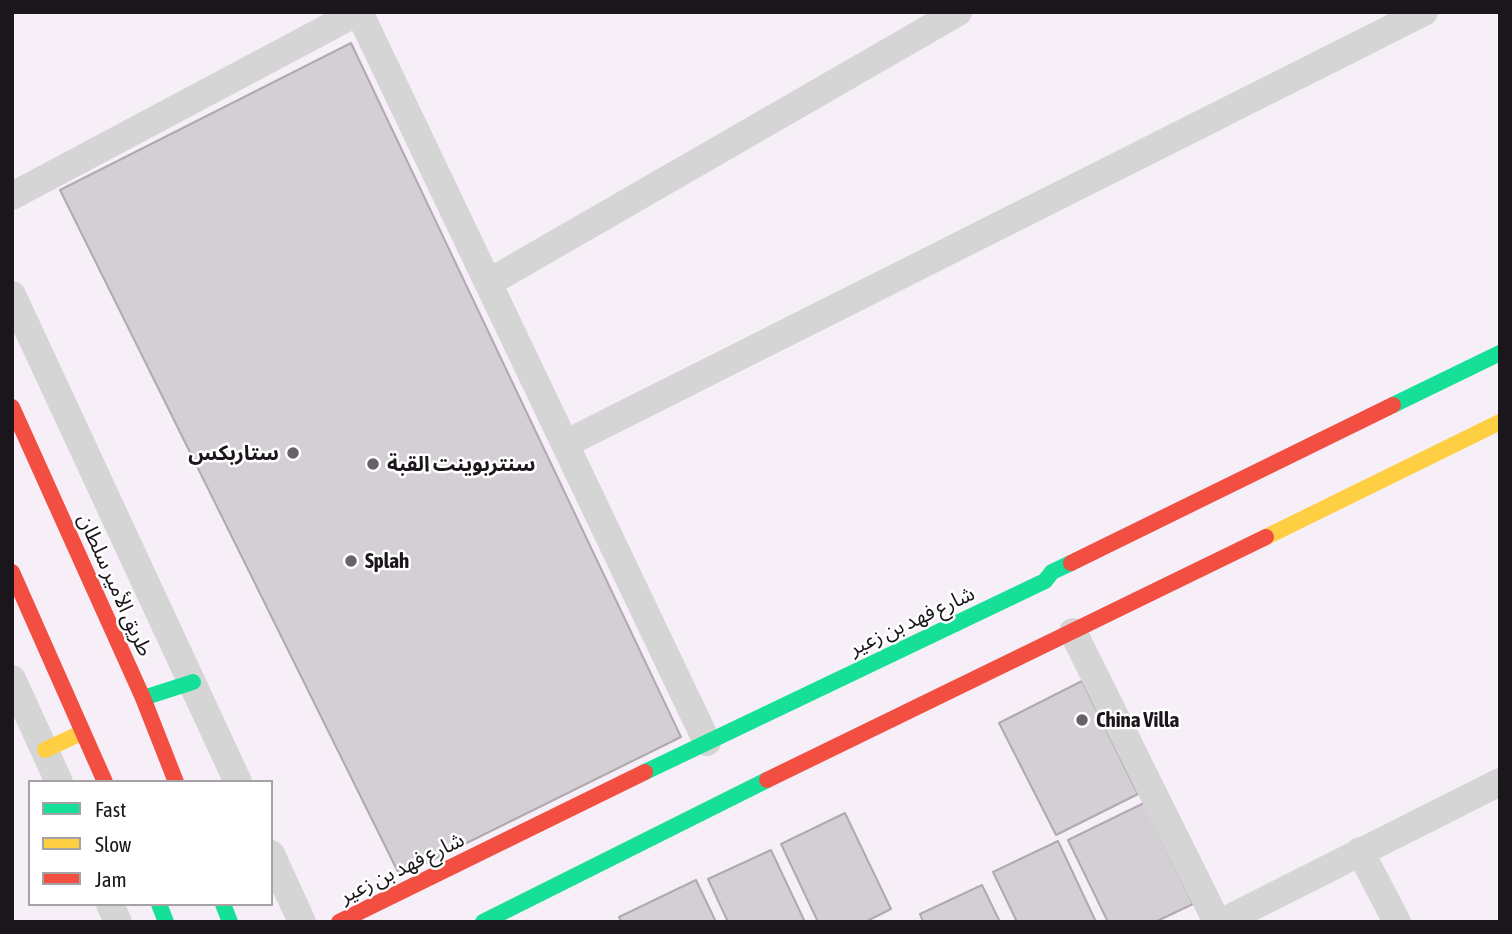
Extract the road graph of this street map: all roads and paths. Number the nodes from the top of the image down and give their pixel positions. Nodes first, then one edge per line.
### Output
1 (359, 12) edge
2 (958, 12) edge
3 (1424, 12) edge
4 (12, 195) edge
5 (488, 283) junction
6 (12, 295) edge
7 (1500, 353) edge
8 (12, 407) edge
9 (1500, 422) edge
10 (565, 444) junction
11 (12, 572) edge
12 (1071, 627) junction
13 (12, 679) edge
14 (193, 682) junction
15 (143, 698) junction
16 (83, 732) junction
17 (707, 742) junction
18 (45, 750) junction
19 (57, 780) edge
20 (104, 780) edge
21 (175, 780) edge
22 (237, 780) edge
23 (1500, 782) edge
24 (1360, 851) junction
25 (273, 858) edge
26 (111, 906) edge
27 (118, 922) edge
28 (302, 922) edge
29 (339, 922) edge
30 (483, 922) edge
31 (1220, 922) edge
32 (1397, 922) edge

1 - 4 street
1 - 5 street
2 - 5 street
3 - 10 street
5 - 10 street
6 - 14 street
7 - 17 street, شارع فهد بن زعير
8 - 15 street, طريق الأمير سلطان
9 - 12 street
10 - 17 street
11 - 16 street
12 - 30 street
12 - 31 street
13 - 18 street
14 - 15 street
14 - 22 street
15 - 21 street, طريق الأمير سلطان
16 - 18 street
16 - 20 street
17 - 29 street, شارع فهد بن زعير
18 - 19 street
23 - 24 street
24 - 31 street
24 - 32 street
25 - 28 street
26 - 27 street

